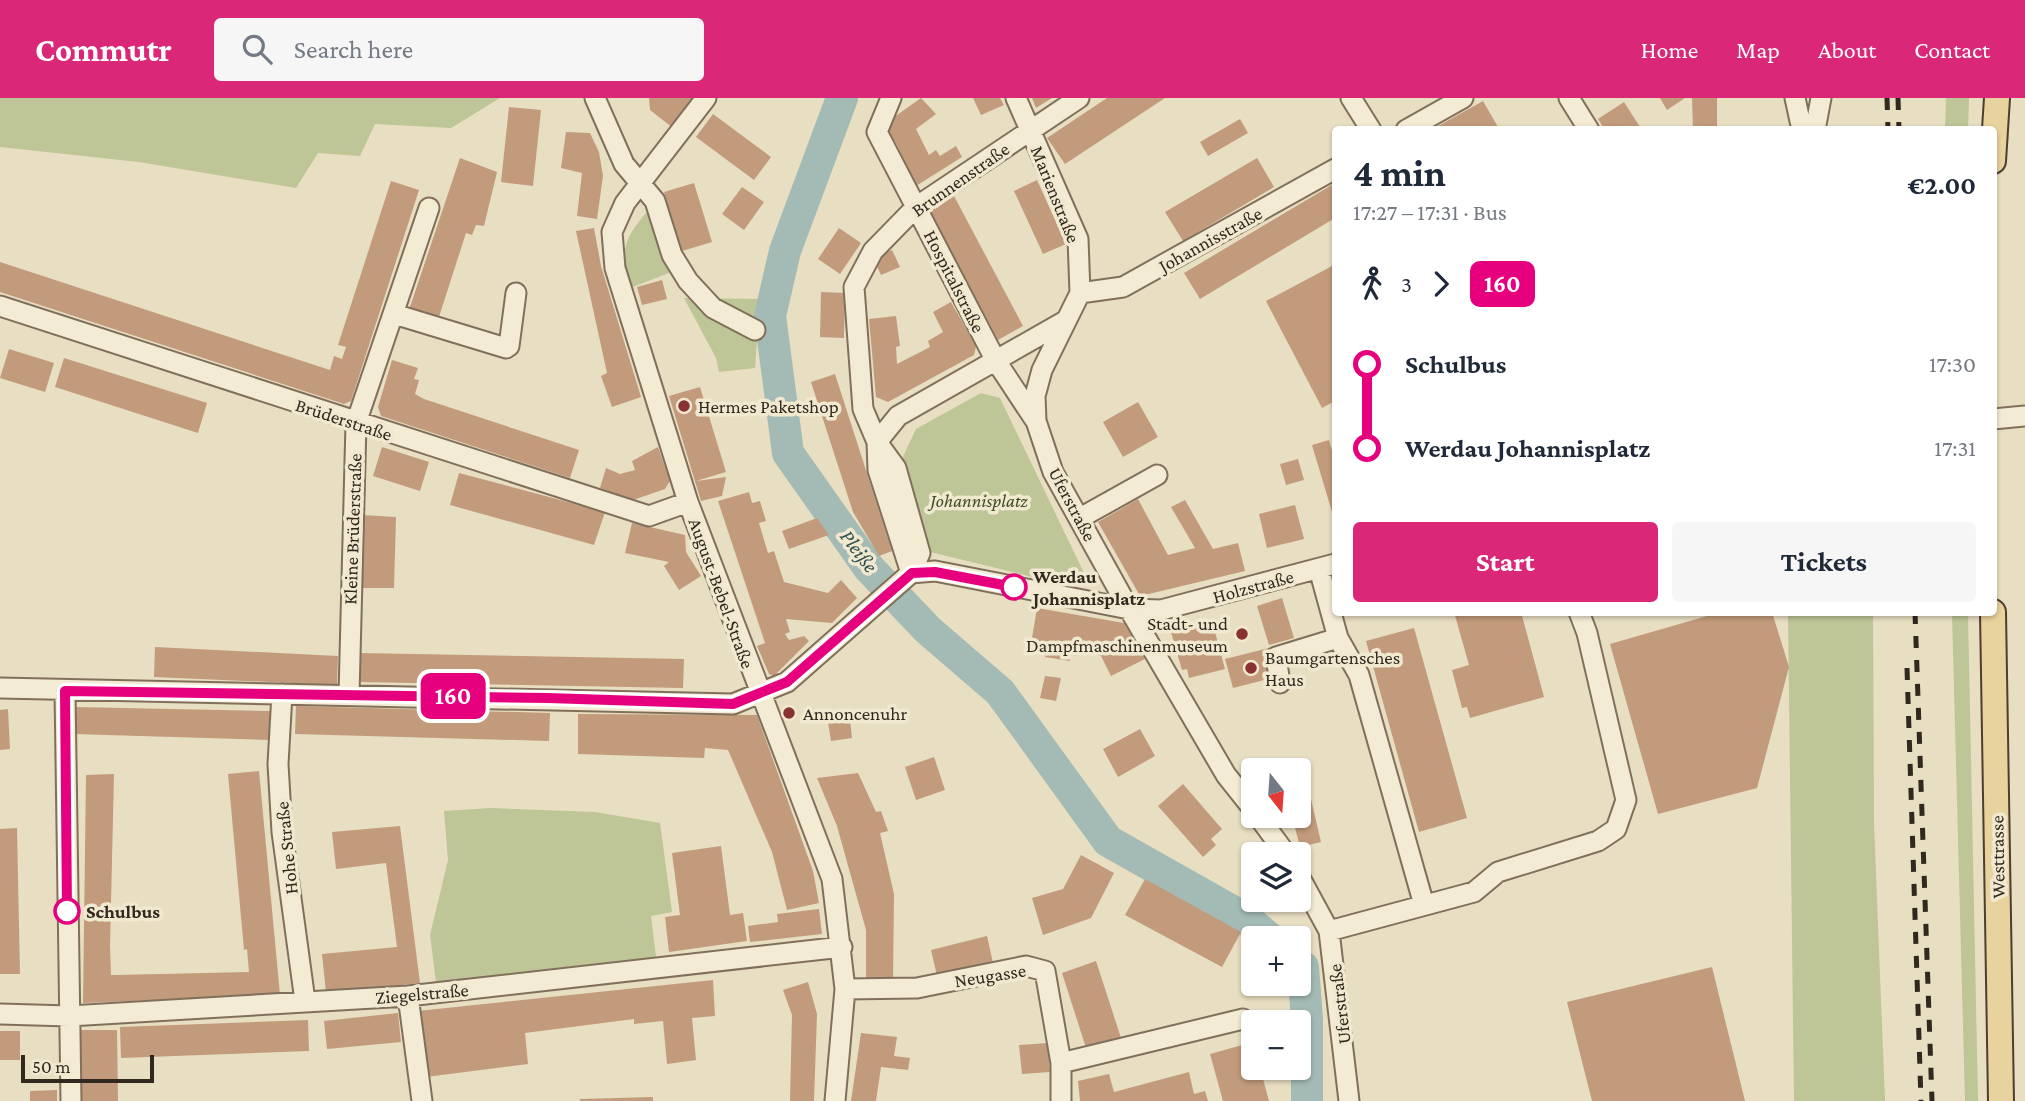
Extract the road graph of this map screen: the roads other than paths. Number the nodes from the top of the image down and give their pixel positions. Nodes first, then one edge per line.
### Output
1 (595, 98) edge
2 (706, 98) edge
3 (891, 98) edge
4 (1016, 98) edge
5 (1079, 98) edge
6 (1351, 98) edge
7 (1463, 98) edge
8 (1569, 98) edge
9 (1795, 98) edge
10 (1821, 98) edge
11 (2002, 103) edge
12 (1368, 126) edge
13 (1413, 126) edge
14 (1586, 126) edge
15 (1801, 126) edge
16 (1816, 126) edge
17 (1030, 130) junction
18 (1997, 135) edge
19 (1332, 171) edge
20 (638, 184) junction
21 (916, 207) junction
22 (429, 208) dead end
23 (516, 293) dead end
24 (1080, 293) junction
25 (0, 306) edge
26 (394, 314) junction
27 (1065, 321) junction
28 (755, 330) dead end
29 (996, 361) junction
30 (2022, 417) edge
31 (1997, 419) edge
32 (1036, 421) junction
33 (356, 423) junction
34 (877, 442) junction
35 (1157, 475) dead end
36 (688, 502) junction
37 (1080, 518) junction
38 (1327, 567) edge
39 (908, 576) junction
40 (1332, 599) edge
41 (1129, 609) junction
42 (1335, 616) edge
43 (1581, 616) edge
44 (1993, 616) edge
45 (1338, 638) junction
46 (1280, 683) dead end
47 (0, 688) edge
48 (65, 691) junction
49 (282, 694) junction
50 (349, 695) junction
51 (760, 695) junction
52 (1241, 794) edge
53 (1311, 898) edge
54 (1424, 905) junction
55 (1329, 931) junction
56 (842, 947) junction
57 (845, 989) junction
58 (408, 996) junction
59 (305, 1001) junction
60 (0, 1014) edge
61 (69, 1016) junction
62 (1241, 1019) edge
63 (1062, 1063) junction
64 (71, 1101) edge
65 (422, 1101) edge
66 (835, 1101) edge
67 (1061, 1101) edge
68 (1349, 1101) edge
69 (2001, 1101) edge

1 - 20 street
2 - 20 street, August-Bebel-Straße
3 - 21 street, Hospitalstraße
4 - 17 street, Marienstraße
5 - 17 street, Brunnenstraße
6 - 12 street
7 - 13 street
8 - 14 street
9 - 15 street
10 - 16 street
11 - 18 main road
17 - 21 street, Brunnenstraße
17 - 24 street, Marienstraße
19 - 24 street, Johannisstraße
20 - 28 street
20 - 36 street, August-Bebel-Straße
21 - 29 street, Hospitalstraße
21 - 34 street, Brunnenstraße
22 - 26 street, Kleine Brüderstraße
23 - 26 street
24 - 27 street, Uferstraße
25 - 33 street, Brüderstraße
26 - 33 street, Kleine Brüderstraße
27 - 29 street
27 - 32 street, Uferstraße
29 - 32 street, Hospitalstraße
29 - 34 street
30 - 31 street
32 - 37 street, Uferstraße
33 - 36 street, Brüderstraße
33 - 50 street, Kleine Brüderstraße
34 - 39 street
35 - 37 street
36 - 51 street, August-Bebel-Straße
37 - 41 street, Uferstraße
38 - 40 street
38 - 41 street, Holzstraße
39 - 41 street
39 - 51 street
41 - 52 street, Uferstraße
42 - 45 street
43 - 54 street
44 - 69 main road, Westtrasse
45 - 46 street
45 - 54 street
47 - 48 street
48 - 49 street
48 - 61 street
49 - 50 street
49 - 59 street, Hohe Straße
50 - 51 street
51 - 56 street, August-Bebel-Straße
53 - 55 street, Uferstraße
54 - 55 street
55 - 68 street, Uferstraße
56 - 57 street, August-Bebel-Straße
56 - 58 street, Ziegelstraße
57 - 63 street, Neugasse
57 - 66 street, August-Bebel-Straße
58 - 59 street, Ziegelstraße
58 - 65 street
59 - 61 street, Ziegelstraße
60 - 61 street, Ziegelstraße
61 - 64 street
62 - 63 street
63 - 67 street, Neugasse

